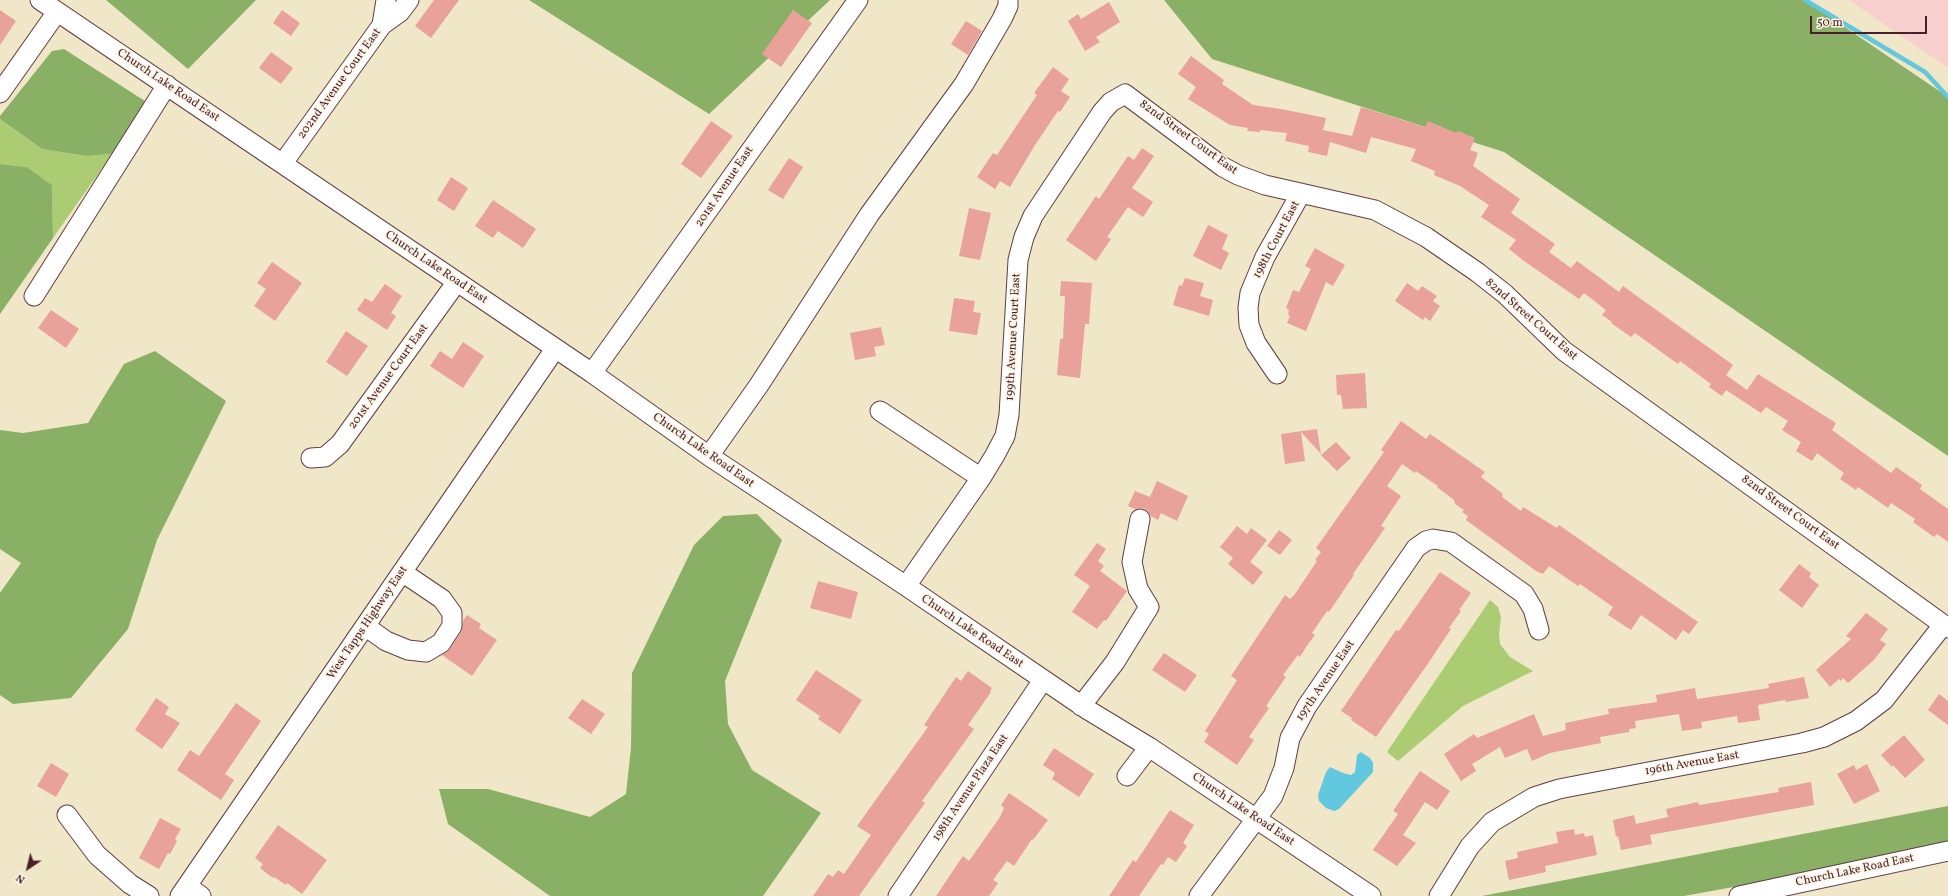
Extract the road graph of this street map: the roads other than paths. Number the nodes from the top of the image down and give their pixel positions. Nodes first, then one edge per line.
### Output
1 (40, 0) edge
2 (386, 0) edge
3 (409, 0) edge
4 (858, 0) edge
5 (1008, 0) edge
6 (57, 12) junction
7 (382, 25) junction
8 (167, 86) junction
9 (0, 93) edge
10 (1127, 94) joint
11 (283, 163) junction
12 (1301, 194) junction
13 (456, 283) junction
14 (34, 296) dead end
15 (555, 349) junction
16 (592, 374) junction
17 (1277, 374) dead end
18 (880, 411) dead end
19 (709, 456) junction
20 (311, 458) dead end
21 (981, 478) junction
22 (1140, 519) dead end
23 (402, 572) junction
24 (906, 586) junction
25 (365, 626) junction
26 (1946, 626) edge
27 (1539, 630) dead end
28 (1043, 680) junction
29 (1081, 706) junction
30 (1149, 747) junction
31 (1127, 776) dead end
32 (67, 815) dead end
33 (1256, 819) junction
34 (1948, 851) edge
35 (189, 893) edge
36 (149, 896) edge
37 (898, 896) edge
38 (1199, 896) edge
39 (1371, 896) edge
40 (1439, 896) edge
41 (1739, 896) edge

1 - 6 street, Church Lake Road East
2 - 7 street, 202nd Avenue Court East
3 - 7 street
4 - 16 street, 201st Avenue East
5 - 19 street
6 - 8 street, Church Lake Road East
6 - 9 street
7 - 11 street, 202nd Avenue Court East
8 - 11 street, Church Lake Road East
8 - 14 street
10 - 12 street, 82nd Street Court East
10 - 21 street, 199th Avenue Court East
11 - 13 street, Church Lake Road East
12 - 17 street, 198th Court East
12 - 26 street, 82nd Street Court East
13 - 15 street, Church Lake Road East
13 - 20 street, 201st Avenue Court East
15 - 16 street, Church Lake Road East
15 - 23 street, West Tapps Highway East
16 - 19 street, Church Lake Road East
18 - 21 street
19 - 24 street, Church Lake Road East
21 - 24 street, 199th Avenue Court East
22 - 29 street
23 - 25 street, West Tapps Highway East
23 - 25 street
24 - 28 street, Church Lake Road East
25 - 35 street, West Tapps Highway East
26 - 40 street, 196th Avenue East
27 - 33 street, 197th Avenue East
28 - 29 street, Church Lake Road East
28 - 37 street, 198th Avenue Plaza East
29 - 30 street, Church Lake Road East
30 - 31 street
30 - 33 street, Church Lake Road East
32 - 36 street
33 - 38 street, 197th Avenue East
33 - 39 street, Church Lake Road East
34 - 41 street, Church Lake Road East

